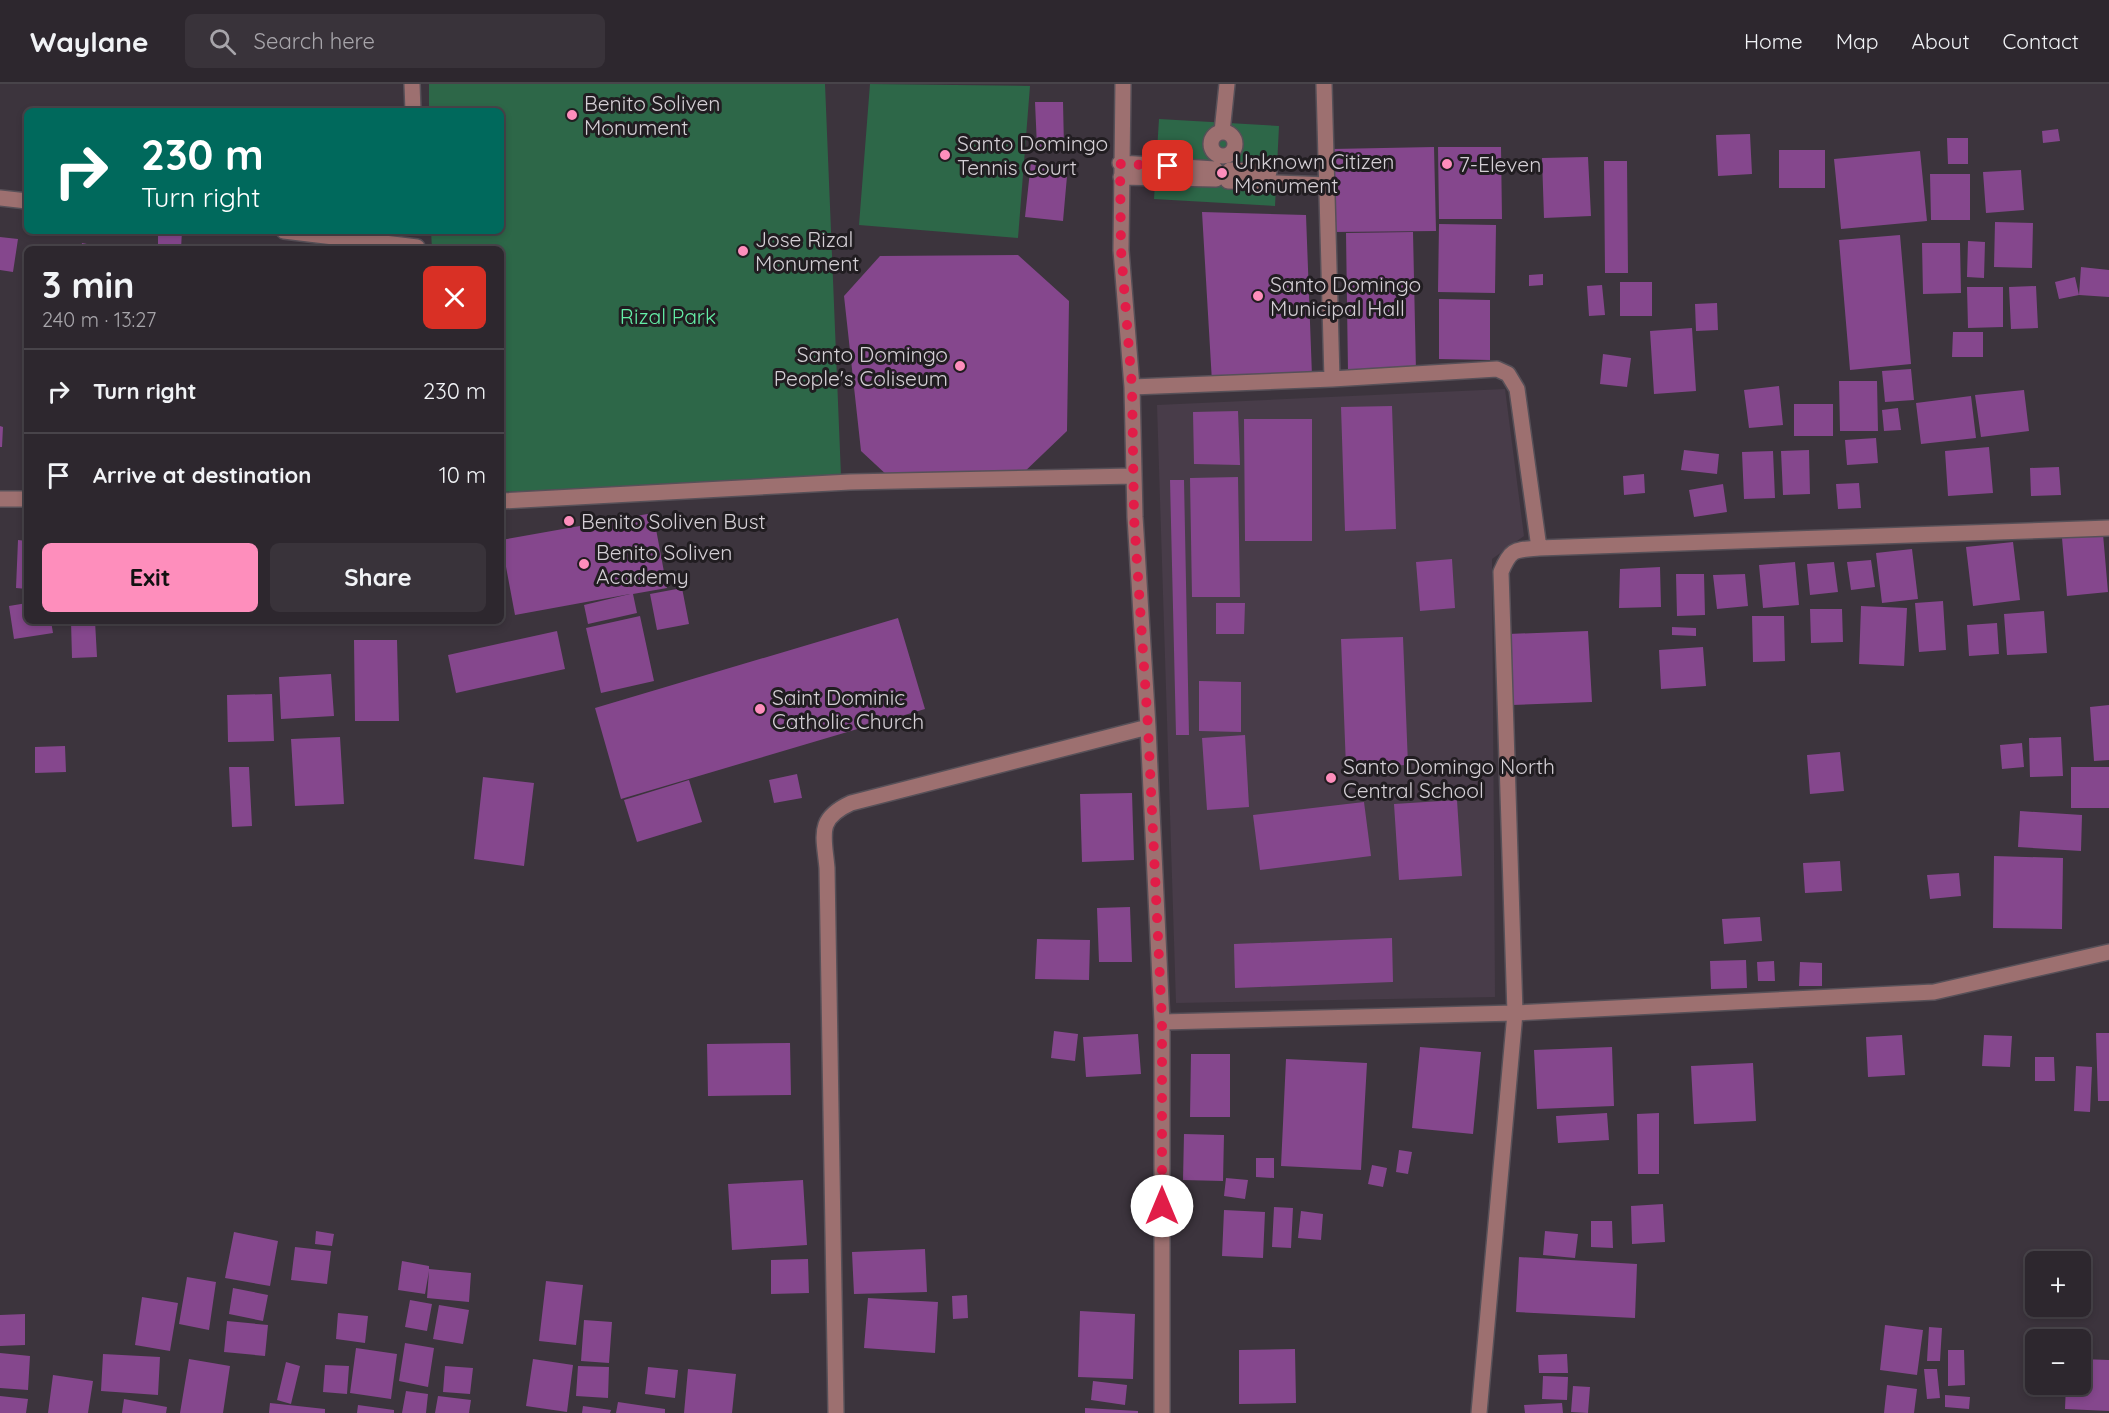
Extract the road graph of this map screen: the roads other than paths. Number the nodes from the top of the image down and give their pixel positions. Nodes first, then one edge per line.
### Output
1 (412, 84) edge
2 (1123, 84) edge
3 (1227, 84) edge
4 (1324, 84) edge
5 (413, 108) edge
6 (1120, 170) junction
7 (1222, 170) junction
8 (1327, 180) junction
9 (0, 198) edge
10 (24, 201) edge
11 (320, 234) edge
12 (417, 242) edge
13 (1332, 379) junction
14 (1132, 387) junction
15 (1133, 476) junction
16 (0, 499) edge
17 (24, 499) edge
18 (504, 501) edge
19 (2109, 528) edge
20 (1539, 548) junction
21 (1148, 727) junction
22 (2109, 952) edge
23 (1515, 1013) junction
24 (1162, 1022) junction
25 (836, 1413) edge
26 (1162, 1413) edge
27 (1479, 1413) edge

1 - 5 street
2 - 6 street
3 - 7 street
4 - 8 street
6 - 7 street
6 - 14 street
7 - 8 street
8 - 13 street
9 - 10 street
11 - 12 street
13 - 14 street
13 - 20 street
14 - 15 street
15 - 18 street
15 - 21 street
16 - 17 street
19 - 20 street
20 - 23 street
21 - 24 street
21 - 25 street
22 - 23 street
23 - 24 street
23 - 27 street
24 - 26 street

